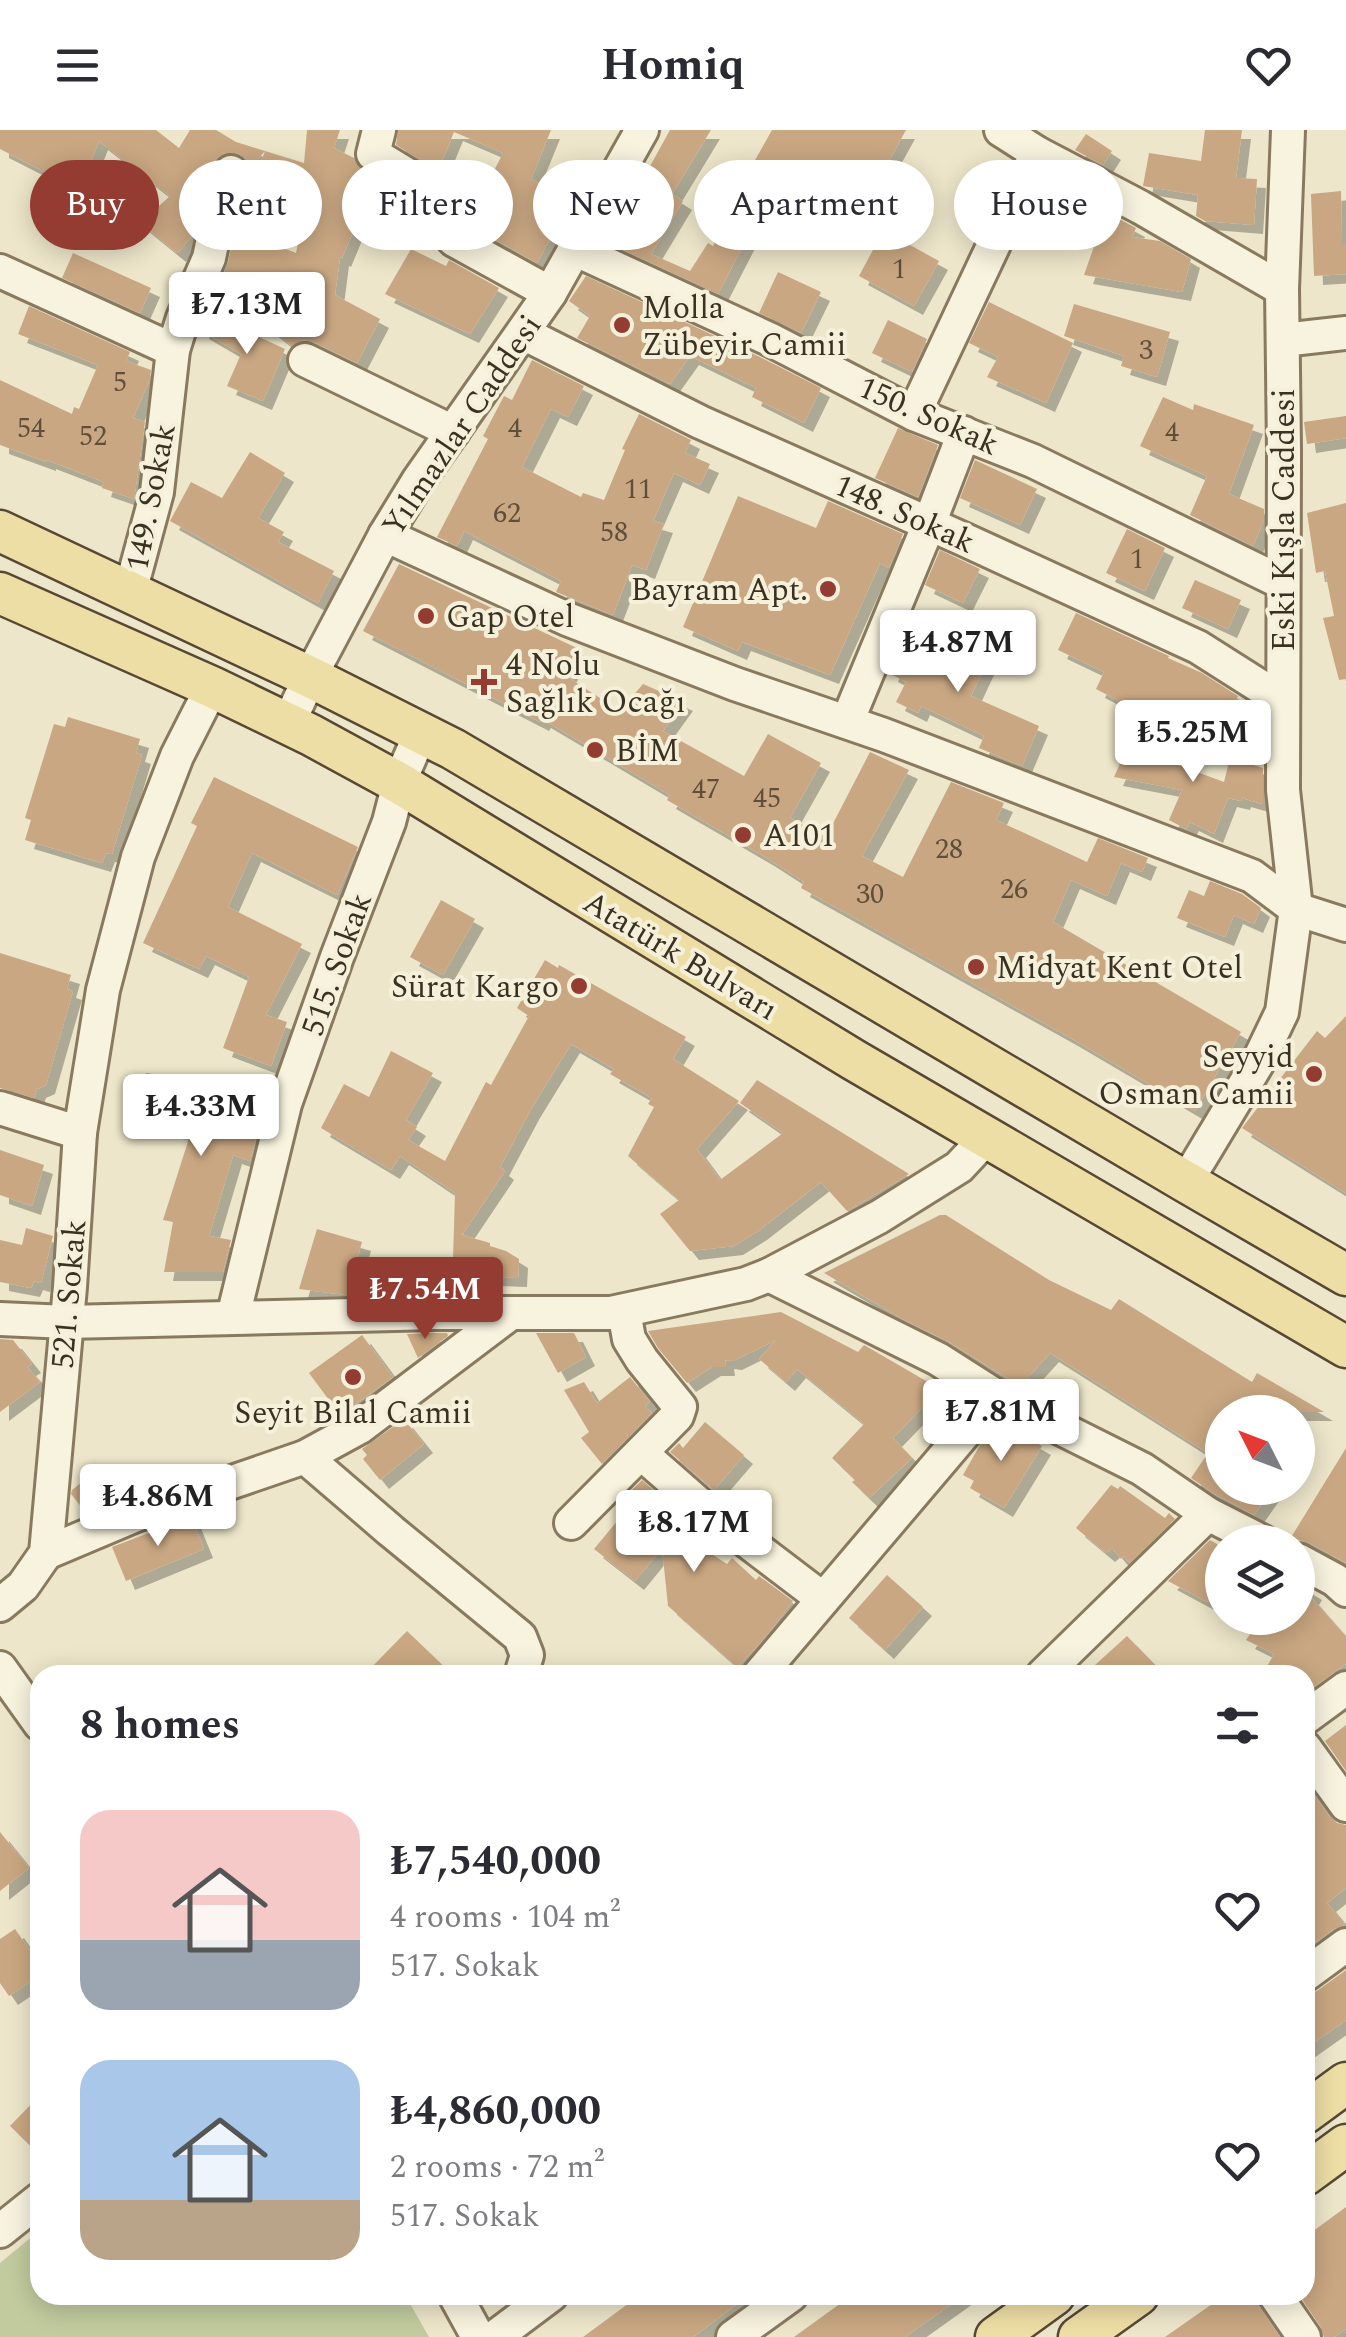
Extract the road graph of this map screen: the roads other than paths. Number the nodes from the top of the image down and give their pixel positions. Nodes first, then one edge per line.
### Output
1 (642, 130) edge
2 (1000, 130) edge
3 (1288, 130) edge
4 (376, 142) edge
5 (1038, 154) junction
6 (625, 160) edge
7 (211, 250) edge
8 (573, 250) edge
9 (576, 250) edge
10 (0, 272) edge
11 (1282, 290) junction
12 (550, 293) junction
13 (524, 332) junction
14 (1346, 333) edge
15 (1283, 340) junction
16 (173, 350) junction
17 (304, 360) dead end
18 (914, 414) junction
19 (452, 432) junction
20 (964, 433) junction
21 (929, 524) junction
22 (0, 531) edge
23 (384, 535) junction
24 (1282, 583) junction
25 (0, 592) edge
26 (130, 592) junction
27 (310, 677) junction
28 (212, 687) junction
29 (1283, 701) junction
30 (847, 722) junction
31 (288, 724) junction
32 (421, 732) junction
33 (400, 784) junction
34 (1296, 910) junction
35 (1346, 925) edge
36 (0, 1108) edge
37 (80, 1133) junction
38 (986, 1138) junction
39 (1186, 1182) junction
40 (1346, 1274) edge
41 (769, 1275) junction
42 (624, 1311) junction
43 (511, 1313) junction
44 (233, 1316) junction
45 (0, 1319) edge
46 (67, 1322) junction
47 (1346, 1347) edge
48 (996, 1396) junction
49 (641, 1453) junction
50 (305, 1457) junction
51 (1208, 1514) junction
52 (571, 1523) dead end
53 (1230, 1525) edge
54 (46, 1554) junction
55 (1315, 1569) edge
56 (1346, 1590) edge
57 (824, 1598) junction
58 (0, 1605) edge
59 (524, 1665) edge
60 (767, 1665) edge
61 (1054, 1665) edge
62 (0, 1668) edge
63 (1346, 1688) edge
64 (30, 1710) edge
65 (1315, 1711) edge
66 (1315, 1762) edge
67 (1346, 1805) edge
68 (1346, 1945) edge
69 (1315, 1968) edge
70 (1346, 2084) edge
71 (1315, 2106) edge
72 (1346, 2145) edge
73 (1315, 2168) edge
74 (30, 2207) edge
75 (0, 2231) edge
76 (460, 2305) edge
77 (538, 2305) edge
78 (777, 2305) edge
79 (1040, 2305) edge
80 (1124, 2305) edge
81 (1283, 2305) edge
82 (478, 2337) edge
83 (495, 2337) edge
84 (733, 2337) edge
85 (996, 2337) edge
86 (1079, 2337) edge
87 (1304, 2337) edge

1 - 6 street, Yılmazlar Caddesi
2 - 5 street
3 - 11 street, Eski Kışla Caddesi
4 - 12 street
5 - 11 street
5 - 18 street
7 - 16 street, 149. Sokak
8 - 12 street, Yılmazlar Caddesi
9 - 18 street, 150. Sokak
10 - 16 street
11 - 15 street, Eski Kışla Caddesi
12 - 13 street, Yılmazlar Caddesi
13 - 19 street, Yılmazlar Caddesi
13 - 21 street, 148. Sokak
14 - 15 street
15 - 24 street, Eski Kışla Caddesi
16 - 26 street, 149. Sokak
17 - 19 street
18 - 20 street, 150. Sokak
19 - 23 street, Yılmazlar Caddesi
20 - 21 street
20 - 24 street, 150. Sokak
21 - 29 street, 148. Sokak
21 - 30 street
22 - 26 main road, Atatürk Bulvarı
23 - 27 street, Yılmazlar Caddesi
23 - 30 street
24 - 29 street, Eski Kışla Caddesi
25 - 28 main road, Atatürk Bulvarı
26 - 27 main road, Atatürk Bulvarı
27 - 31 street, Yılmazlar Caddesi
27 - 32 main road, Atatürk Bulvarı
28 - 31 main road, Atatürk Bulvarı
28 - 37 street, 521. Sokak
29 - 34 street, Eski Kışla Caddesi
30 - 34 street
31 - 33 main road, Atatürk Bulvarı
32 - 33 street, 515. Sokak
32 - 39 main road, Atatürk Bulvarı
33 - 38 main road, Atatürk Bulvarı
33 - 44 street, 515. Sokak
34 - 35 street
34 - 39 street, Eski Kışla Caddesi
36 - 37 street
37 - 46 street, 521. Sokak
38 - 41 street
38 - 47 main road, Atatürk Bulvarı
39 - 40 main road, Atatürk Bulvarı
41 - 42 street
41 - 48 street
42 - 43 street
42 - 49 street
43 - 44 street
43 - 50 street
44 - 46 street
45 - 46 street
46 - 54 street, 521. Sokak
48 - 51 street
48 - 57 street
49 - 52 street
49 - 57 street
50 - 54 street
50 - 59 street
51 - 53 street
51 - 61 street
54 - 58 street
55 - 56 street
57 - 60 street
62 - 64 street
63 - 65 street
66 - 67 street
68 - 69 street
70 - 71 main road
72 - 73 main road
74 - 75 street
76 - 82 street
77 - 83 street
78 - 84 street
79 - 85 main road
80 - 86 main road
81 - 87 street

